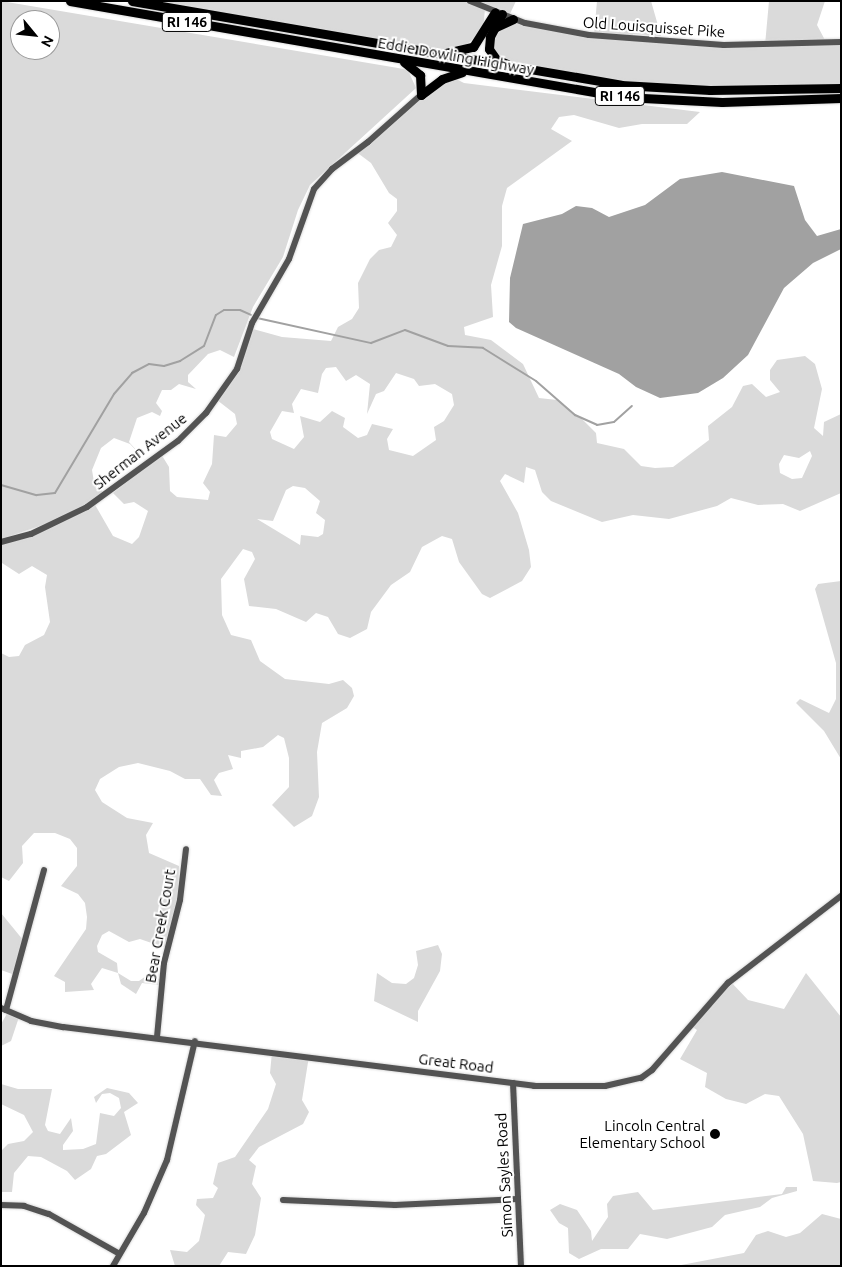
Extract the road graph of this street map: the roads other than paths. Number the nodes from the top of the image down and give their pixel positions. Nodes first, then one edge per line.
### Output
1 (70, 1) edge
2 (132, 1) edge
3 (470, 1) edge
4 (498, 13) junction
5 (513, 19) junction
6 (494, 28) junction
7 (841, 42) edge
8 (434, 55) junction
9 (402, 60) junction
10 (521, 70) junction
11 (464, 72) junction
12 (841, 88) edge
13 (421, 95) junction
14 (841, 98) edge
15 (1, 542) edge
16 (186, 849) dead end
17 (44, 870) dead end
18 (841, 896) edge
19 (3, 1009) edge
20 (157, 1037) junction
21 (195, 1041) junction
22 (513, 1083) junction
23 (517, 1199) junction
24 (282, 1200) dead end
25 (1, 1205) edge
26 (120, 1254) junction
27 (113, 1266) edge
28 (521, 1266) edge

1 - 9 highway, Eddie Dowling Highway / RI 146
2 - 8 highway, Eddie Dowling Highway / RI 146
3 - 4 street, Old Louisquisset Pike
4 - 5 street, Old Louisquisset Pike
4 - 6 highway
4 - 8 highway
5 - 6 highway
5 - 7 street, Old Louisquisset Pike
6 - 10 highway
8 - 10 highway, Eddie Dowling Highway / RI 146
9 - 11 highway, Eddie Dowling Highway / RI 146
9 - 13 highway
10 - 12 highway, Eddie Dowling Highway / RI 146
11 - 13 highway
11 - 14 highway, Eddie Dowling Highway / RI 146
13 - 15 street, Sherman Avenue
16 - 20 street, Bear Creek Court
17 - 19 street
18 - 22 street, Great Road
19 - 20 street, Great Road
20 - 21 street, Great Road
21 - 22 street, Great Road
21 - 26 street
22 - 23 street, Simon Sayles Road
23 - 24 street
23 - 28 street, Simon Sayles Road
25 - 26 street
26 - 27 street

